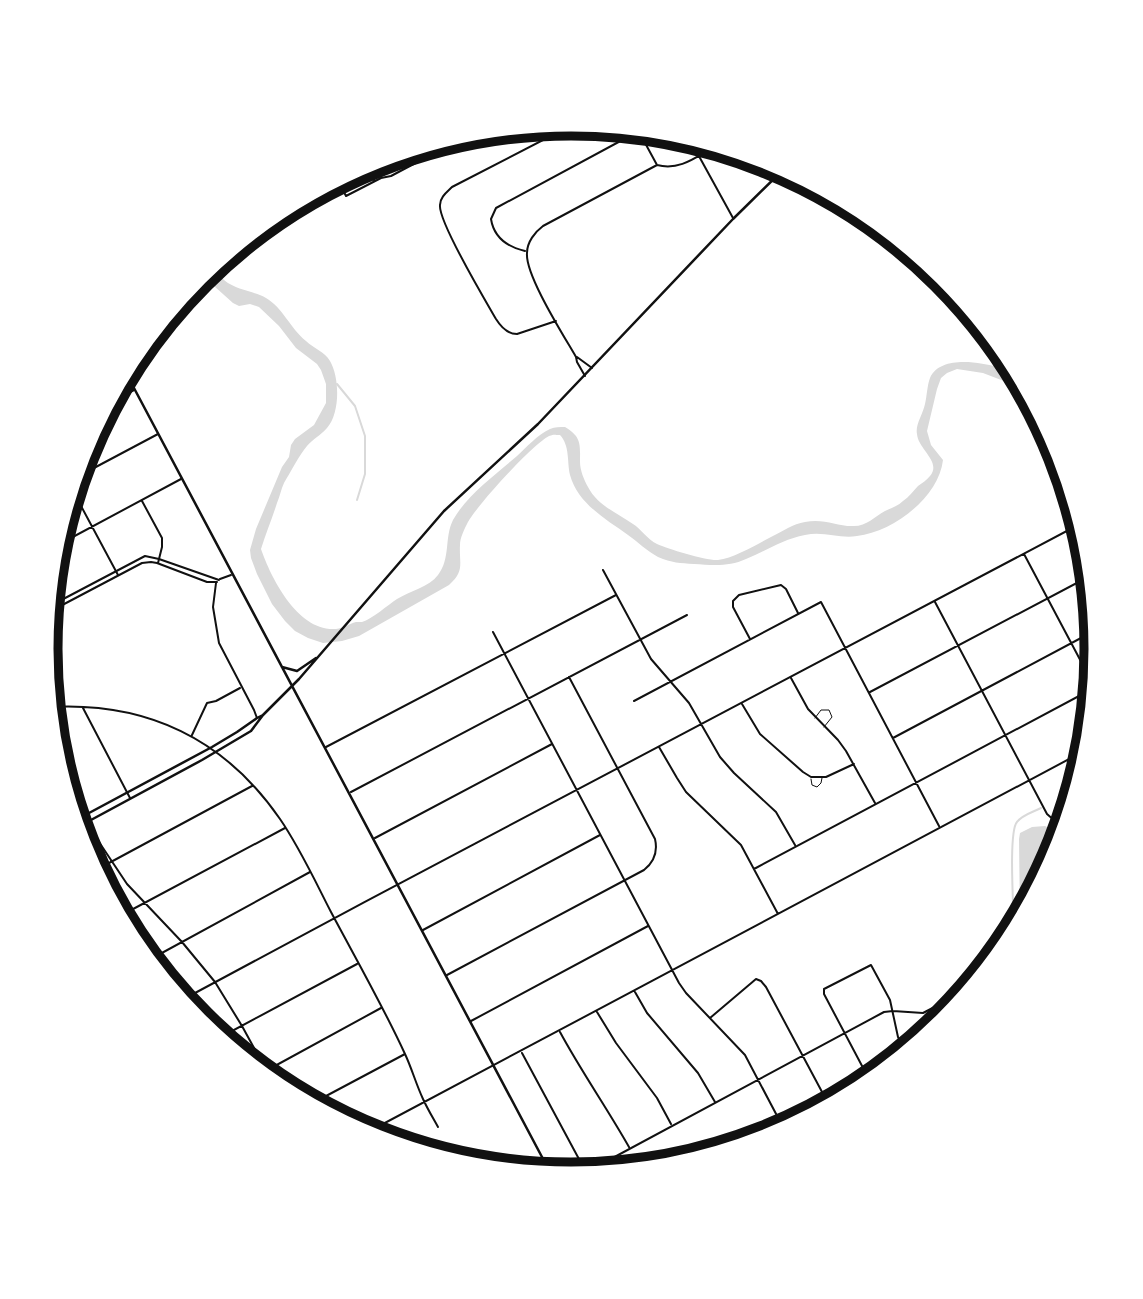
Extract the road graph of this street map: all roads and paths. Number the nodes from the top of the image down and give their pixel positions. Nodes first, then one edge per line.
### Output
1 (549, 137) edge
2 (624, 139) edge
3 (643, 141) edge
4 (696, 151) edge
5 (704, 153) edge
6 (428, 156) edge
7 (698, 156) junction
8 (410, 162) edge
9 (412, 165) junction
10 (657, 165) junction
11 (372, 177) edge
12 (775, 178) edge
13 (374, 181) junction
14 (343, 190) edge
15 (733, 219) junction
16 (527, 251) junction
17 (556, 321) junction
18 (576, 357) junction
19 (592, 368) junction
20 (585, 376) junction
21 (132, 385) edge
22 (134, 390) junction
23 (127, 394) edge
24 (158, 434) junction
25 (90, 471) edge
26 (182, 479) junction
27 (141, 500) junction
28 (79, 503) edge
29 (92, 527) junction
30 (1071, 529) edge
31 (70, 538) edge
32 (1024, 553) junction
33 (159, 559) junction
34 (158, 563) junction
35 (115, 570) junction
36 (603, 570) dead end
37 (232, 574) junction
38 (118, 575) junction
39 (218, 581) junction
40 (1081, 581) edge
41 (616, 595) junction
42 (1048, 598) junction
43 (60, 600) edge
44 (934, 601) junction
45 (60, 606) edge
46 (799, 614) junction
47 (687, 615) dead end
48 (493, 632) dead end
49 (1085, 635) edge
50 (750, 639) junction
51 (640, 640) junction
52 (1071, 642) junction
53 (958, 646) junction
54 (845, 648) junction
55 (504, 653) junction
56 (321, 654) junction
57 (282, 667) junction
58 (1084, 668) edge
59 (569, 677) junction
60 (790, 677) junction
61 (670, 682) junction
62 (293, 686) junction
63 (242, 688) junction
64 (982, 690) junction
65 (869, 693) junction
66 (1083, 693) edge
67 (528, 699) junction
68 (634, 701) dead end
69 (742, 703) junction
70 (61, 707) edge
71 (82, 707) junction
72 (254, 710) junction
73 (263, 715) junction
74 (257, 718) junction
75 (815, 718) junction
76 (702, 724) junction
77 (824, 727) junction
78 (1006, 735) junction
79 (192, 736) junction
80 (892, 738) junction
81 (552, 744) junction
82 (659, 746) junction
83 (325, 747) junction
84 (209, 748) junction
85 (215, 752) junction
86 (1074, 757) edge
87 (854, 764) junction
88 (617, 767) junction
89 (811, 777) junction
90 (822, 778) junction
91 (1029, 780) junction
92 (916, 783) junction
93 (253, 786) junction
94 (576, 790) junction
95 (127, 792) junction
96 (350, 793) junction
97 (130, 798) junction
98 (875, 804) junction
99 (85, 815) edge
100 (88, 822) joint
101 (1055, 822) edge
102 (286, 827) junction
103 (940, 828) junction
104 (600, 835) junction
105 (374, 838) junction
106 (796, 847) junction
107 (112, 862) junction
108 (106, 865) edge
109 (754, 869) junction
110 (310, 872) junction
111 (624, 881) junction
112 (398, 884) junction
113 (144, 903) junction
114 (130, 911) edge
115 (778, 914) junction
116 (335, 918) junction
117 (648, 926) junction
118 (422, 930) junction
119 (182, 942) junction
120 (159, 955) edge
121 (358, 963) junction
122 (672, 971) junction
123 (446, 976) junction
124 (215, 982) junction
125 (635, 991) junction
126 (191, 995) edge
127 (946, 1001) edge
128 (382, 1008) junction
129 (933, 1008) junction
130 (893, 1011) junction
131 (597, 1012) junction
132 (936, 1012) edge
133 (710, 1018) junction
134 (470, 1021) junction
135 (242, 1026) junction
136 (559, 1031) junction
137 (229, 1033) edge
138 (845, 1033) junction
139 (901, 1043) edge
140 (522, 1052) junction
141 (405, 1054) junction
142 (803, 1056) junction
143 (259, 1057) edge
144 (494, 1066) junction
145 (272, 1067) edge
146 (865, 1071) edge
147 (758, 1080) junction
148 (824, 1096) edge
149 (322, 1098) edge
150 (424, 1102) junction
151 (715, 1102) junction
152 (779, 1119) edge
153 (380, 1126) edge
154 (672, 1126) junction
155 (438, 1127) dead end
156 (629, 1149) junction
157 (545, 1162) edge
158 (606, 1162) edge
159 (581, 1163) edge

1 - 17 street
2 - 16 street
3 - 10 street
4 - 7 street
5 - 7 street
6 - 9 street
7 - 10 street
7 - 15 street
8 - 9 street
9 - 13 street
10 - 16 street
11 - 13 street
12 - 15 main road
13 - 14 street
15 - 19 main road
16 - 17 street
17 - 18 street
18 - 19 street
18 - 20 street
19 - 20 main road
20 - 56 main road
21 - 22 main road
22 - 23 street
22 - 24 main road
24 - 25 street
24 - 26 main road
26 - 27 street
26 - 37 main road
27 - 29 street
27 - 33 street
28 - 29 street
29 - 31 street
29 - 35 street
30 - 32 street
32 - 42 street
32 - 44 street
33 - 34 street
33 - 35 street
33 - 39 street
34 - 38 street
34 - 39 street
35 - 38 street
35 - 43 street
36 - 41 street
37 - 39 street
37 - 57 main road
38 - 45 street
39 - 63 street
40 - 42 street
41 - 51 street
41 - 55 street
42 - 52 street
42 - 53 street
44 - 53 street
44 - 54 street
46 - 50 street
46 - 50 street
46 - 54 street
47 - 51 street
48 - 55 street
49 - 52 street
50 - 61 street
51 - 59 street
51 - 61 street
52 - 58 street
52 - 64 street
53 - 64 street
53 - 65 street
54 - 60 street
54 - 65 street
55 - 67 street
55 - 83 street
56 - 57 main road
56 - 62 main road
57 - 62 main road
59 - 67 street
59 - 88 street
60 - 69 street
60 - 75 street
61 - 68 street
61 - 76 street
62 - 73 main road
62 - 83 main road
63 - 72 street
63 - 79 street
64 - 78 street
64 - 80 street
65 - 80 street
66 - 78 street
67 - 81 street
67 - 96 street
69 - 76 street
69 - 89 street
70 - 71 street
71 - 79 street
71 - 95 street
72 - 73 street
72 - 74 street
73 - 74 main road
73 - 85 main road
74 - 84 main road
75 - 77 street
75 - 77 lane
76 - 82 street
76 - 106 street
77 - 87 street
78 - 91 street
78 - 92 street
79 - 84 street
80 - 92 street
81 - 94 street
81 - 105 street
82 - 88 street
82 - 109 street
83 - 96 main road
84 - 85 street
84 - 95 main road
85 - 93 street
85 - 97 main road
86 - 91 street
87 - 90 street
87 - 98 street
88 - 94 street
88 - 111 street
89 - 90 street
89 - 90 lane
91 - 101 street
91 - 103 street
92 - 98 street
92 - 103 street
93 - 102 street
93 - 107 street
94 - 104 street
94 - 112 street
95 - 97 street
95 - 99 main road
96 - 105 main road
97 - 100 main road
98 - 106 street
100 - 107 street
102 - 110 street
102 - 113 street
103 - 115 street
104 - 111 street
104 - 118 street
105 - 112 main road
106 - 109 street
107 - 108 street
107 - 113 street
109 - 115 street
110 - 116 street
110 - 119 street
111 - 117 street
111 - 123 street
112 - 116 street
112 - 118 main road
113 - 114 street
113 - 119 street
115 - 122 street
116 - 121 street
116 - 124 street
117 - 122 street
117 - 134 street
118 - 123 main road
119 - 120 street
119 - 124 street
121 - 128 street
121 - 135 street
122 - 125 street
122 - 133 street
123 - 134 main road
124 - 126 street
124 - 135 street
125 - 131 street
125 - 151 street
127 - 129 street
128 - 141 street
128 - 145 street
129 - 130 street
129 - 132 street
130 - 138 street
130 - 138 street
130 - 139 street
131 - 136 street
131 - 154 street
133 - 142 street
133 - 147 street
134 - 144 main road
135 - 137 street
135 - 143 street
136 - 140 street
136 - 156 street
138 - 142 street
138 - 146 street
140 - 144 street
140 - 159 street
141 - 149 street
141 - 150 street
142 - 147 street
142 - 148 street
144 - 150 street
144 - 157 main road
147 - 151 street
147 - 152 street
150 - 153 street
150 - 155 street
151 - 154 street
154 - 156 street
156 - 158 street

